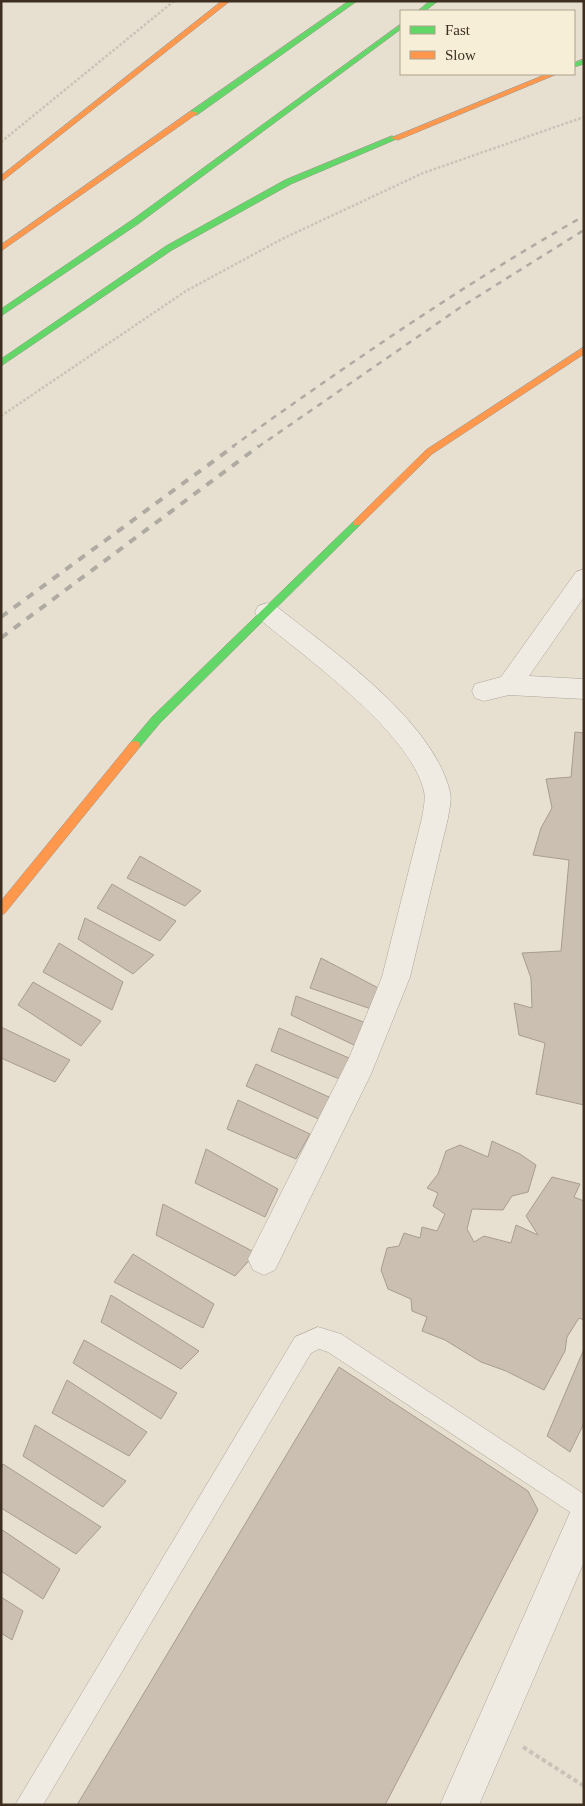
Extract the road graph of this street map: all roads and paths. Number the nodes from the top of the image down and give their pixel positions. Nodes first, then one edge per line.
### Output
1 (174, 1) edge
2 (228, 1) edge
3 (354, 1) edge
4 (435, 1) edge
5 (422, 10) edge
6 (400, 27) edge
7 (551, 75) edge
8 (584, 117) edge
9 (1, 142) edge
10 (1, 180) edge
11 (1, 249) edge
12 (1, 313) edge
13 (584, 350) edge
14 (1, 362) edge
15 (1, 416) edge
16 (584, 578) edge
17 (267, 612) junction
18 (509, 685) junction
19 (584, 689) edge
20 (484, 691) dead end
21 (1, 910) edge
22 (264, 1260) dead end
23 (584, 1508) edge
24 (584, 1520) edge
25 (494, 1729) junction
26 (584, 1786) edge
27 (28, 1805) edge
28 (459, 1805) edge

1 - 9 path
2 - 10 main road
3 - 11 main road
4 - 5 main road
6 - 12 main road
7 - 14 main road
8 - 15 path
13 - 17 main road
16 - 18 street
17 - 21 main road
17 - 22 street
18 - 19 street
18 - 20 street
23 - 27 lane
24 - 25 street
25 - 26 path
25 - 28 street

